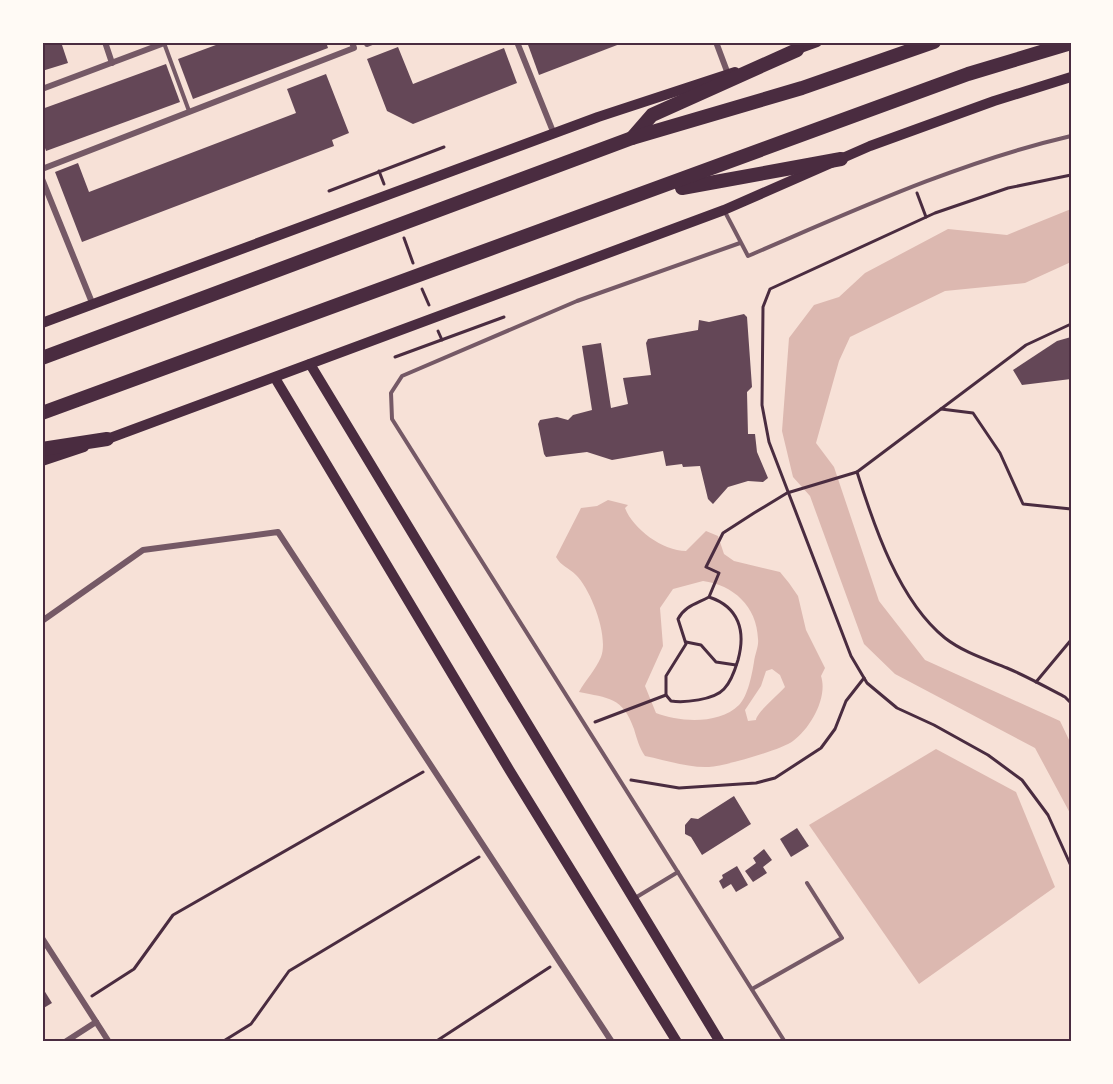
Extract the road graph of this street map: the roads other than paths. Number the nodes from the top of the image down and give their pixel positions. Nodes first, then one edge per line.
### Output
1 (105, 42) edge
2 (352, 42) edge
3 (517, 42) edge
4 (716, 42) edge
5 (817, 42) edge
6 (934, 42) edge
7 (166, 43) edge
8 (1071, 43) edge
9 (797, 50) junction
10 (112, 63) junction
11 (728, 74) junction
12 (1071, 77) edge
13 (42, 89) edge
14 (190, 112) junction
15 (554, 134) junction
16 (1071, 136) edge
17 (632, 138) junction
18 (841, 159) junction
19 (42, 169) edge
20 (42, 179) edge
21 (642, 195) junction
22 (724, 210) junction
23 (740, 243) junction
24 (94, 305) junction
25 (42, 323) edge
26 (42, 358) edge
27 (310, 364) junction
28 (275, 378) junction
29 (42, 413) edge
30 (106, 439) junction
31 (42, 449) edge
32 (42, 461) edge
33 (42, 621) edge
34 (678, 872) junction
35 (807, 883) dead end
36 (634, 898) junction
37 (42, 938) edge
38 (752, 989) junction
39 (96, 1022) junction
40 (65, 1042) edge
41 (109, 1042) edge
42 (612, 1042) edge
43 (677, 1042) edge
44 (720, 1042) edge
45 (786, 1042) edge

1 - 10 street
2 - 14 street
3 - 15 street
4 - 11 street
5 - 9 main road
6 - 17 highway
7 - 10 street
7 - 14 lane
8 - 21 highway
9 - 11 main road
9 - 17 highway
10 - 13 street
11 - 15 main road
12 - 18 main road
14 - 19 street
15 - 24 main road
16 - 23 lane
17 - 26 highway
18 - 21 highway
18 - 22 main road
20 - 24 street
21 - 29 highway
22 - 23 lane
22 - 27 main road
23 - 34 lane
24 - 25 main road
27 - 28 main road
27 - 36 main road
28 - 30 main road
28 - 43 main road
30 - 31 highway
30 - 32 main road
33 - 42 street
34 - 36 lane
34 - 38 lane
35 - 38 lane
36 - 44 main road
37 - 39 street
38 - 45 lane
39 - 40 street
39 - 41 street

